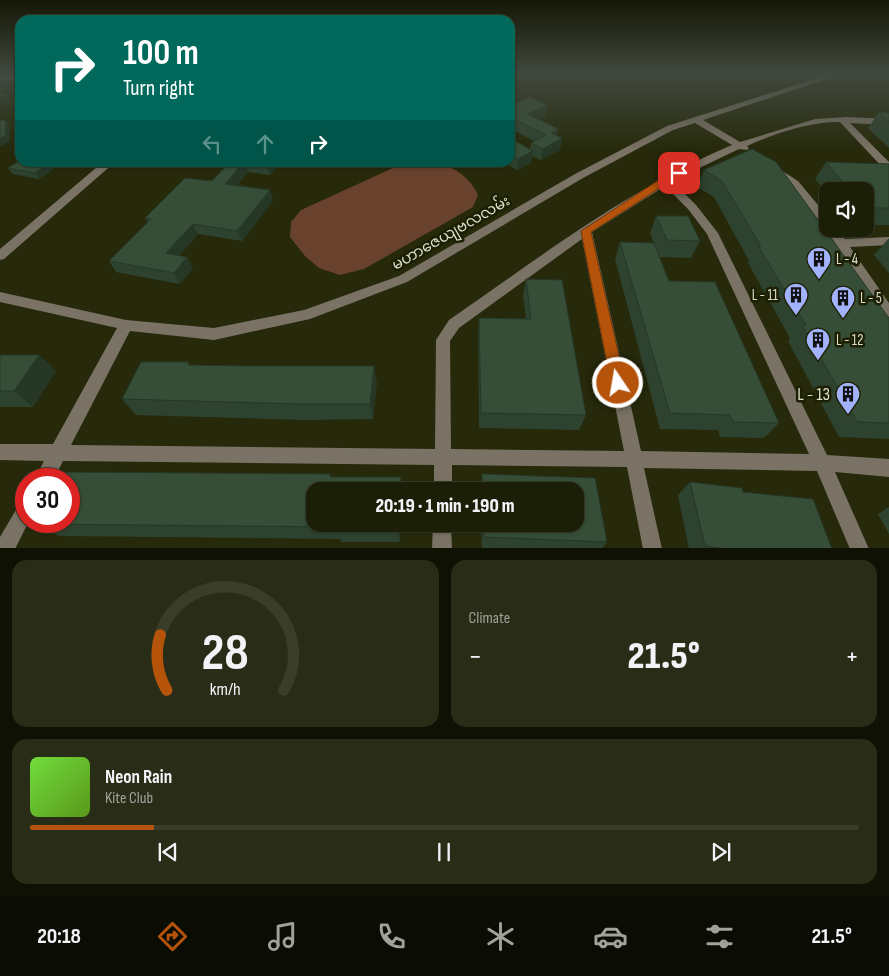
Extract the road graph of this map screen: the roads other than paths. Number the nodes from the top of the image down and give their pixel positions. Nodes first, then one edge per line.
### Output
1 (757, 100) edge
2 (697, 120) junction
3 (843, 121) junction
4 (889, 122) edge
5 (740, 145) junction
6 (753, 154) edge
7 (766, 162) edge
8 (104, 167) edge
9 (889, 168) edge
10 (665, 180) junction
11 (819, 215) edge
12 (586, 231) junction
13 (837, 237) edge
14 (889, 241) edge
15 (842, 243) junction
16 (0, 256) edge
17 (0, 297) edge
18 (889, 314) edge
19 (126, 325) junction
20 (0, 452) edge
21 (59, 453) junction
22 (444, 457) junction
23 (634, 459) junction
24 (822, 463) junction
25 (50, 468) edge
26 (889, 468) edge
27 (443, 482) edge
28 (15, 528) edge
29 (442, 532) edge
30 (4, 548) edge
31 (442, 548) edge
32 (653, 548) edge
33 (860, 548) edge

1 - 2 street, မဟာဇေယျဗလလမ်း
2 - 5 street
2 - 19 street, မဟာဇေယျဗလလမ်း
3 - 4 street
3 - 5 street
3 - 9 street
5 - 6 street
5 - 10 street
7 - 11 street
8 - 16 street
10 - 12 street
10 - 24 street
12 - 22 street
12 - 23 street
13 - 15 street
14 - 15 street
15 - 18 street
17 - 19 street, မဟာဇေယျဗလလမ်း
19 - 21 street
20 - 21 street
21 - 22 street
21 - 25 street
22 - 23 street
22 - 27 street
23 - 24 street
23 - 32 street
24 - 26 street
24 - 33 street
28 - 30 street
29 - 31 street

